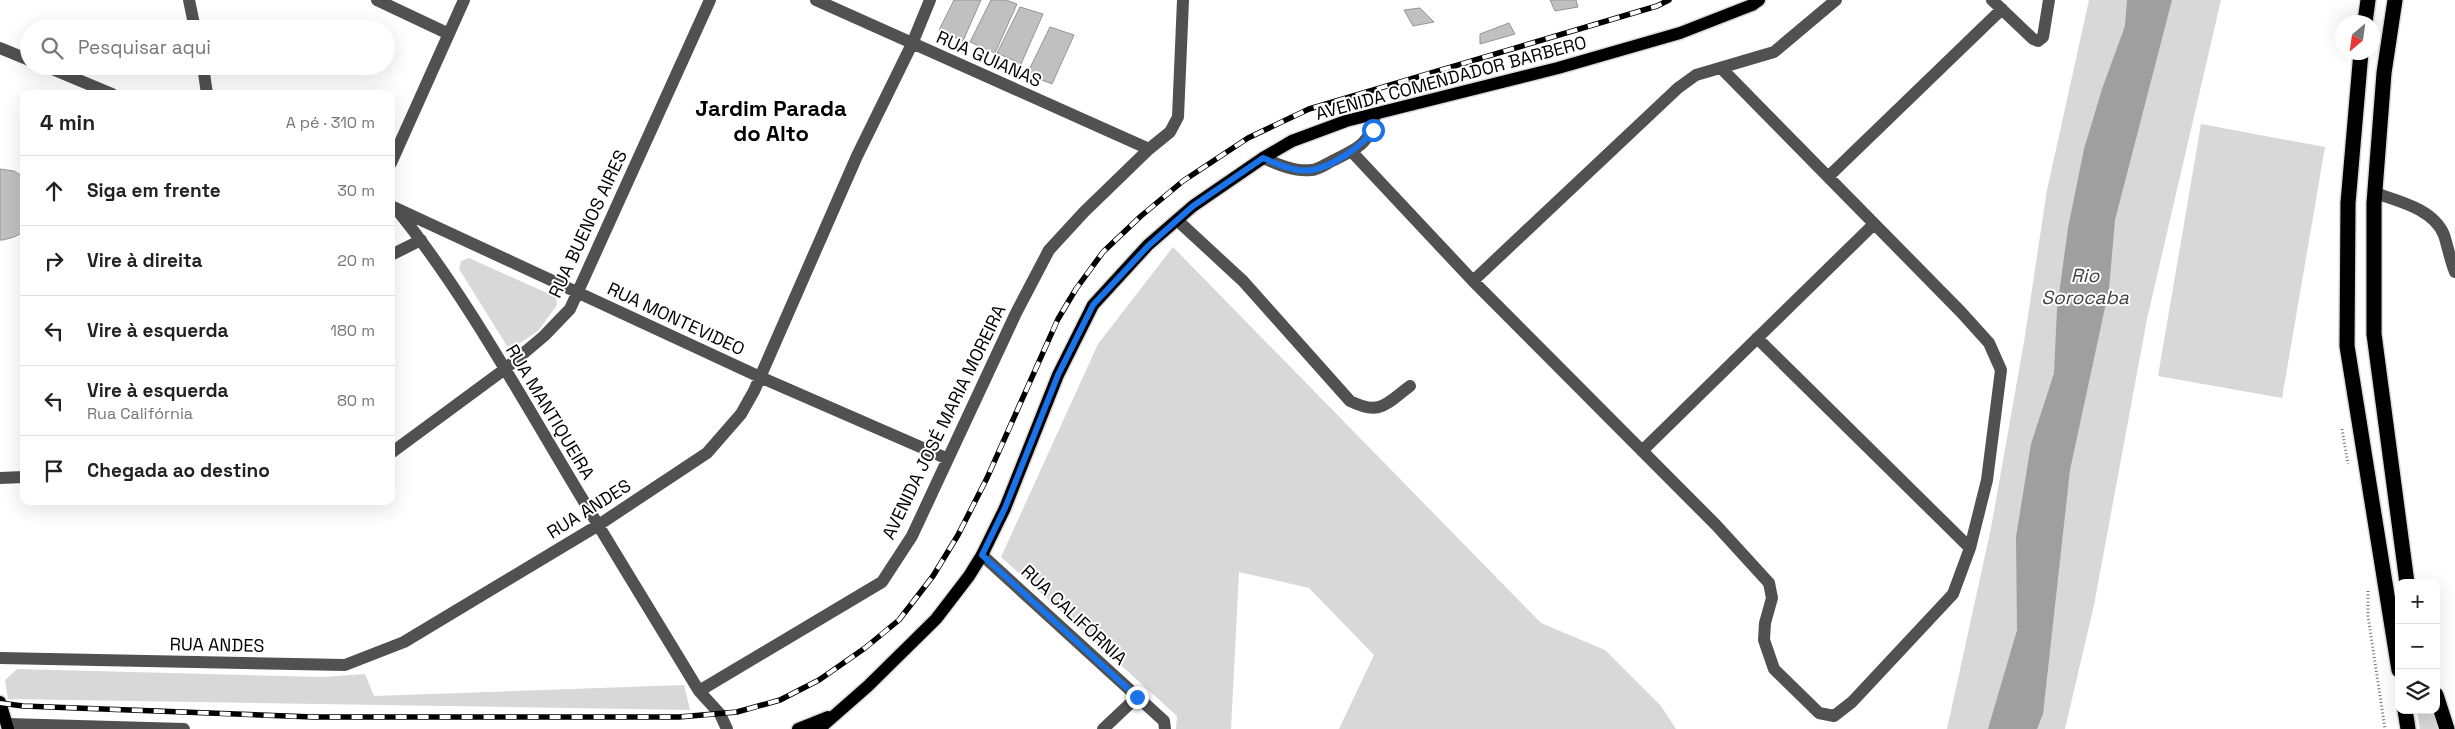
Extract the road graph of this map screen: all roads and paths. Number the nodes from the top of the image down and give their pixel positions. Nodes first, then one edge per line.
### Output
1 (189, 0) edge
2 (377, 0) edge
3 (464, 0) edge
4 (710, 0) edge
5 (816, 0) edge
6 (930, 0) edge
7 (1183, 0) edge
8 (1759, 0) edge
9 (1836, 0) edge
10 (2049, 0) edge
11 (2368, 0) edge
12 (2394, 0) edge
13 (1997, 4) edge
14 (2366, 15) edge
15 (193, 20) edge
16 (449, 34) junction
17 (912, 44) junction
18 (0, 48) edge
19 (20, 56) edge
20 (2360, 60) edge
21 (1721, 68) junction
22 (67, 75) edge
23 (204, 75) edge
24 (102, 90) edge
25 (206, 90) edge
26 (1374, 114) junction
27 (1149, 149) junction
28 (1352, 152) junction
29 (395, 154) edge
30 (1263, 158) junction
31 (1828, 177) junction
32 (2375, 193) junction
33 (395, 208) edge
34 (395, 209) edge
35 (1177, 220) junction
36 (1874, 224) junction
37 (421, 240) junction
38 (395, 253) edge
39 (2455, 272) edge
40 (1473, 280) junction
41 (578, 294) junction
42 (1757, 338) junction
43 (505, 369) junction
44 (760, 377) junction
45 (1410, 386) dead end
46 (395, 450) edge
47 (1642, 451) junction
48 (948, 459) junction
49 (20, 477) edge
50 (0, 478) edge
51 (598, 526) junction
52 (1970, 548) junction
53 (982, 555) junction
54 (2406, 579) edge
55 (0, 658) edge
56 (2399, 669) edge
57 (699, 691) junction
58 (1137, 697) junction
59 (0, 702) edge
60 (2440, 707) edge
61 (837, 713) junction
62 (2406, 714) edge
63 (1164, 725) edge
64 (8, 727) edge
65 (184, 729) edge
66 (727, 729) edge
67 (798, 729) edge
68 (819, 729) edge
69 (1103, 729) edge
70 (2408, 729) edge
71 (2447, 729) edge

1 - 15 street
2 - 16 street
3 - 16 street
4 - 41 street, RUA BUENOS AIRES
5 - 17 street, RUA GUIANAS
6 - 17 street, RUA ANDES
7 - 27 street, AVENIDA JOSÉ MARIA MOREIRA
8 - 26 main road, AVENIDA COMENDADOR BARBERO
9 - 21 street
10 - 13 street
11 - 14 highway
12 - 32 highway
13 - 31 street
16 - 29 street
17 - 27 street, RUA GUIANAS
17 - 44 street, RUA ANDES
18 - 19 street
20 - 56 highway
21 - 31 street
21 - 40 street
22 - 24 street
23 - 25 street
26 - 28 street
26 - 30 main road, AVENIDA COMENDADOR BARBERO
27 - 48 street, AVENIDA JOSÉ MARIA MOREIRA
28 - 30 street
28 - 40 street
30 - 35 main road, AVENIDA COMENDADOR BARBERO
31 - 36 street
32 - 39 street
32 - 54 highway
33 - 41 street, RUA MONTEVIDEO
34 - 37 street, RUA MANTIQUEIRA
35 - 45 street
35 - 53 main road, AVENIDA COMENDADOR BARBERO
36 - 42 street
36 - 52 street
37 - 38 street
37 - 43 street, RUA MANTIQUEIRA
40 - 47 street
41 - 43 street, RUA BUENOS AIRES
41 - 44 street, RUA MONTEVIDEO
42 - 47 street
42 - 52 street
43 - 46 street, RUA BUENOS AIRES
43 - 51 street, RUA MANTIQUEIRA
44 - 48 street, RUA MONTEVIDEO
44 - 51 street, RUA ANDES
47 - 52 street
48 - 57 street, AVENIDA JOSÉ MARIA MOREIRA
49 - 50 street
51 - 55 street, RUA ANDES
51 - 57 street, RUA MANTIQUEIRA
53 - 58 street, RUA CALIFÓRNIA
53 - 61 main road, AVENIDA COMENDADOR BARBERO
57 - 66 street
58 - 63 street, RUA CALIFÓRNIA
58 - 69 street
59 - 64 main road
60 - 71 highway
61 - 67 main road, AVENIDA COMENDADOR BARBERO
61 - 68 main road, AVENIDA COMENDADOR BARBERO
62 - 70 highway
64 - 65 street

